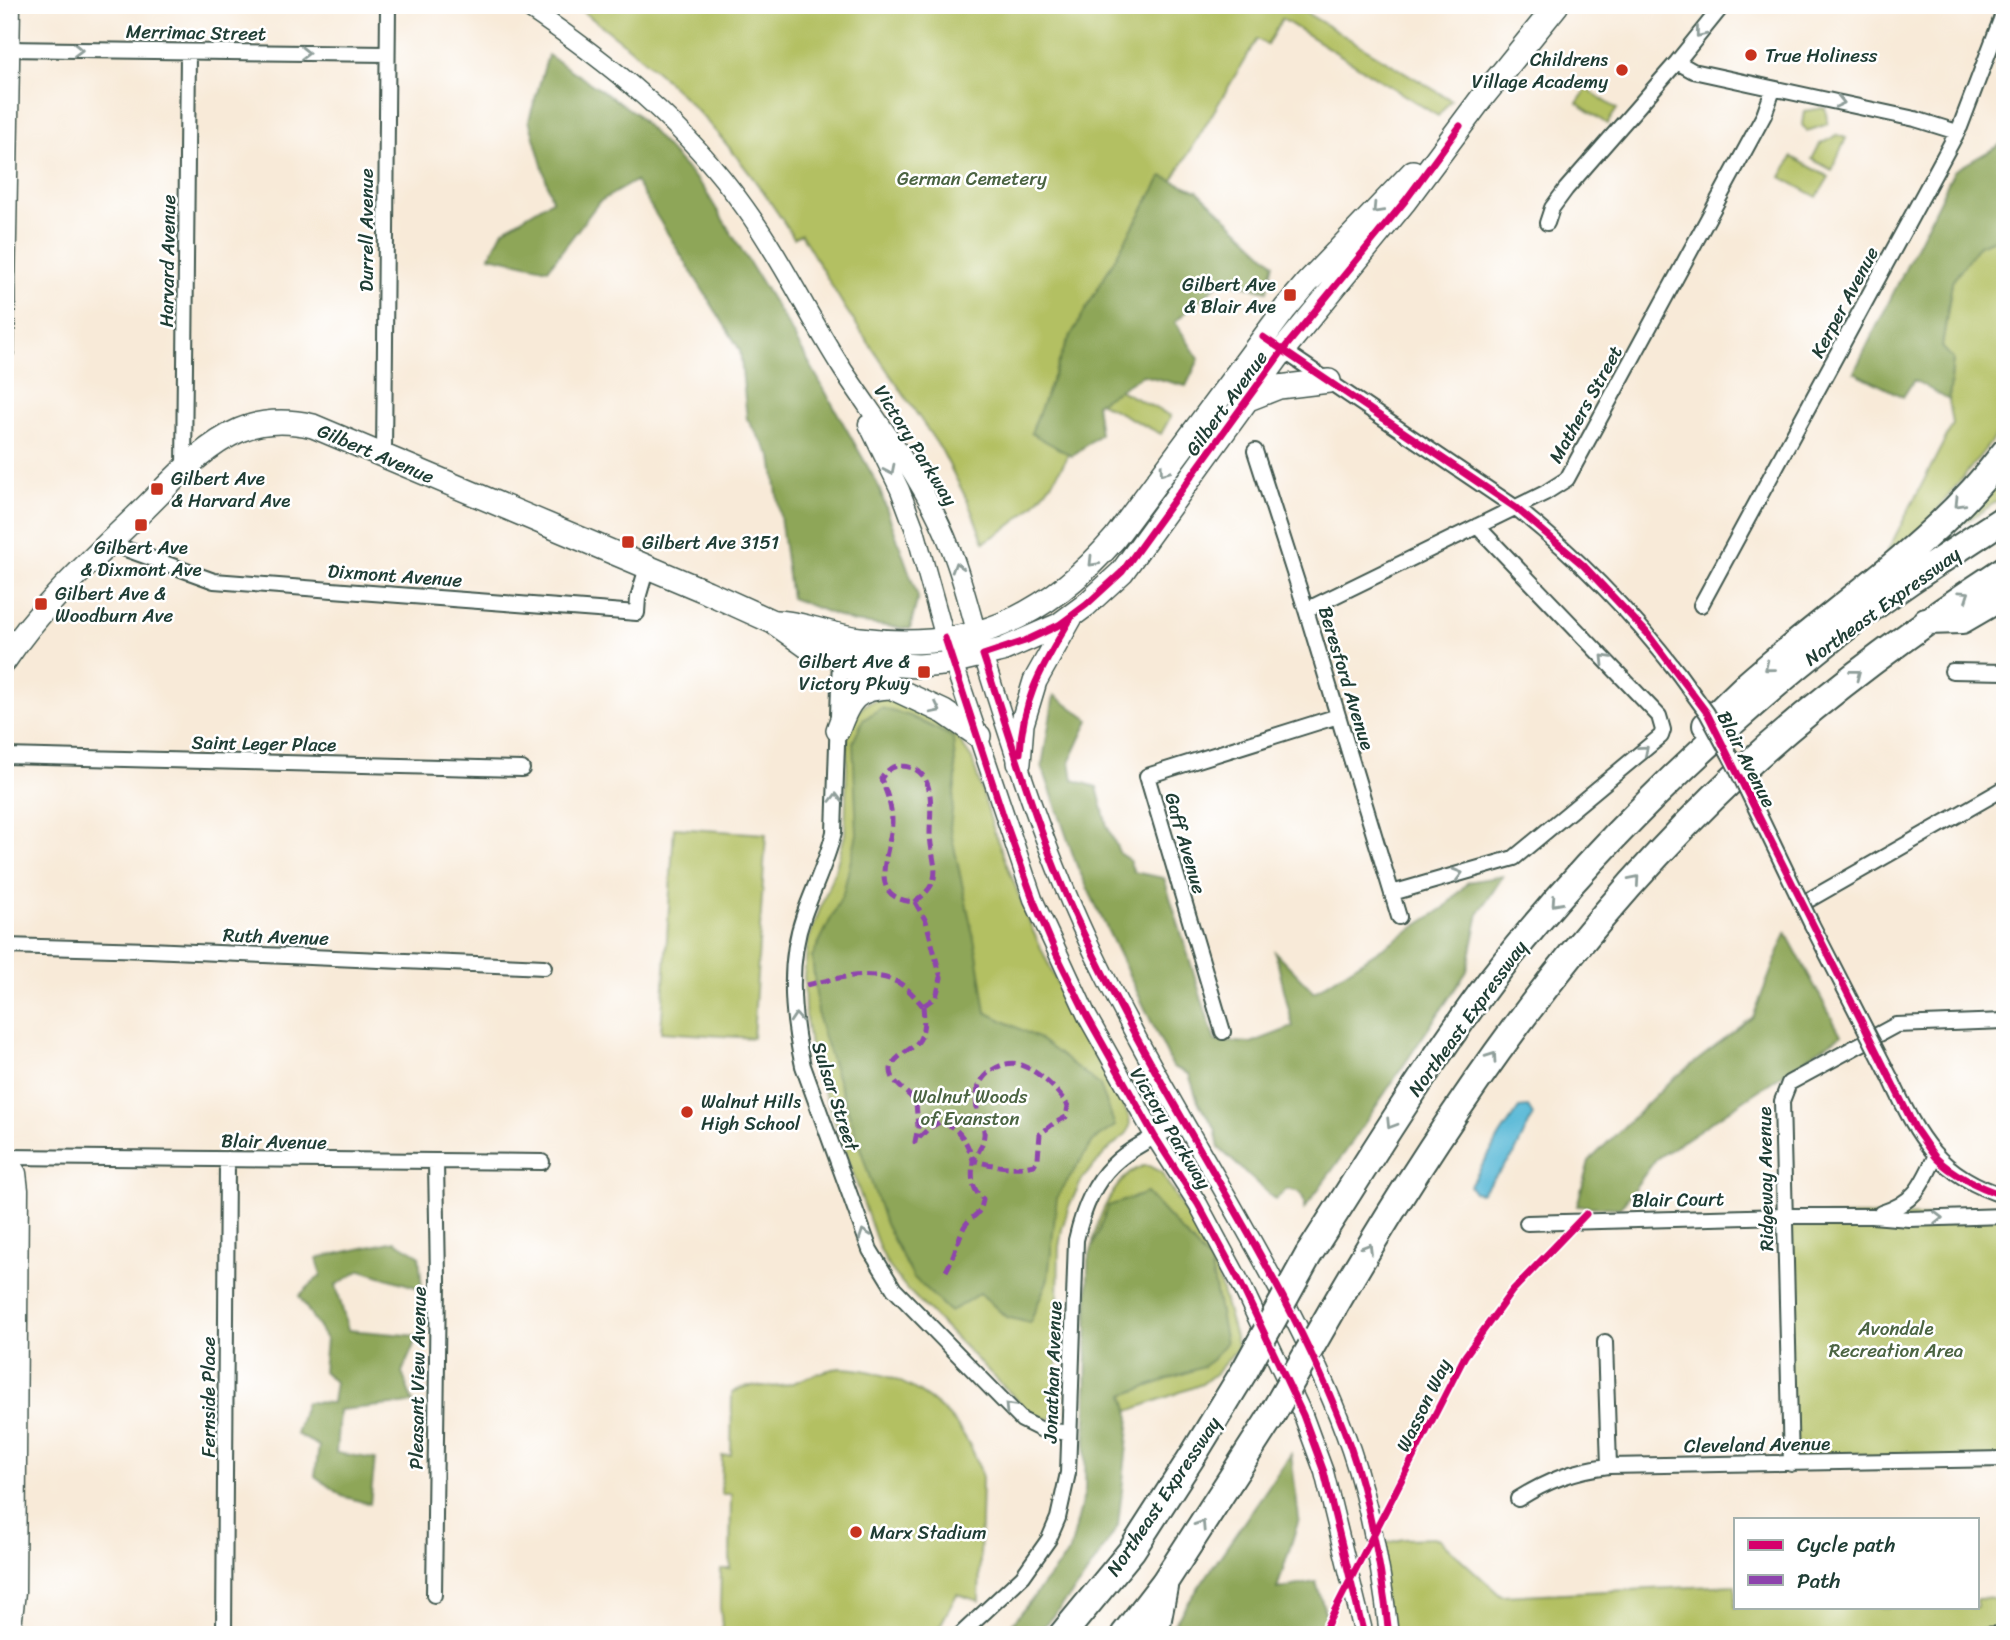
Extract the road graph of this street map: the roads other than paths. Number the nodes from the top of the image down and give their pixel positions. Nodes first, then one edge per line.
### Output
1 (11, 5) edge
2 (388, 5) edge
3 (524, 5) edge
4 (1557, 5) edge
5 (1723, 5) edge
6 (2005, 9) edge
7 (7, 49) edge
8 (188, 52) junction
9 (387, 54) junction
10 (1677, 62) junction
11 (1773, 90) junction
12 (1460, 126) junction
13 (1957, 132) junction
14 (1547, 223) dead end
15 (6, 247) edge
16 (1263, 337) junction
17 (1283, 350) junction
18 (5, 351) edge
19 (839, 364) junction
20 (1329, 381) junction
21 (1246, 400) junction
22 (1255, 451) dead end
23 (2005, 452) edge
24 (384, 456) junction
25 (184, 471) junction
26 (1516, 508) junction
27 (2005, 518) edge
28 (1477, 526) junction
29 (110, 543) junction
30 (647, 567) junction
31 (2005, 569) edge
32 (2005, 595) edge
33 (1701, 606) dead end
34 (1306, 610) junction
35 (1072, 617) junction
36 (1926, 621) junction
37 (773, 622) junction
38 (977, 632) junction
39 (946, 638) junction
40 (840, 651) junction
41 (983, 655) junction
42 (5, 660) edge
43 (953, 662) junction
44 (1952, 671) dead end
45 (2005, 672) edge
46 (890, 687) junction
47 (1338, 716) junction
48 (838, 730) junction
49 (979, 736) junction
50 (5, 756) edge
51 (1019, 763) junction
52 (522, 769) dead end
53 (2005, 788) edge
54 (1635, 816) junction
55 (1392, 893) junction
56 (1807, 901) dead end
57 (1399, 917) dead end
58 (5, 946) edge
59 (544, 967) dead end
60 (2005, 1021) edge
61 (1223, 1032) dead end
62 (1184, 1124) junction
63 (1154, 1137) junction
64 (6, 1156) edge
65 (1936, 1157) junction
66 (228, 1160) junction
67 (436, 1162) junction
68 (542, 1162) dead end
69 (2005, 1196) edge
70 (1784, 1216) junction
71 (1872, 1216) junction
72 (2005, 1216) edge
73 (1527, 1223) dead end
74 (1605, 1342) dead end
75 (11, 1389) edge
76 (1069, 1433) junction
77 (2005, 1459) edge
78 (1791, 1464) junction
79 (1609, 1466) junction
80 (1518, 1500) dead end
81 (11, 1504) edge
82 (1164, 1583) junction
83 (434, 1595) dead end
84 (10, 1623) edge
85 (2005, 1634) edge
86 (224, 1635) edge
87 (960, 1635) edge
88 (1062, 1635) edge
89 (1124, 1635) edge
90 (1149, 1635) edge
91 (1364, 1635) edge
92 (1389, 1635) edge
93 (1983, 1635) edge

1 - 7 street
2 - 9 street, Durrell Avenue
3 - 19 street, Victory Parkway
4 - 12 main road, Gilbert Avenue
5 -> 10 street
6 - 13 street, Kerper Avenue
7 -> 8 street, Merrimac Street
7 - 15 street
8 -> 9 street, Merrimac Street
8 - 25 street, Harvard Avenue
9 - 24 street, Durrell Avenue
10 - 11 street
10 - 14 street
11 -> 13 street
11 - 26 street, Mathers Street
12 -> 16 main road, Gilbert Avenue
12 - 17 main road, Gilbert Avenue
13 - 33 street, Kerper Avenue
15 - 18 street
16 - 17 street, Blair Avenue
16 -> 38 main road, Gilbert Avenue
17 - 20 street, Blair Avenue
17 - 21 main road, Gilbert Avenue
38 -> 19 street, Victory Parkway
19 -> 39 street, Victory Parkway
20 - 21 main road
20 - 26 street, Blair Avenue
21 - 35 main road, Gilbert Avenue
22 - 34 street, Beresford Avenue
23 -> 54 highway
24 - 25 main road, Gilbert Avenue
24 - 30 main road, Gilbert Avenue
25 - 29 main road, Gilbert Avenue
26 - 28 street, Mathers Street
26 - 65 street, Blair Avenue, bridge
27 - 54 highway, Northeast Expressway
28 - 34 street, Mathers Street
55 -> 28 street
29 - 30 street, Dixmont Avenue
29 - 42 main road, Gilbert Avenue
30 - 37 main road, Gilbert Avenue
36 -> 31 highway, Northeast Expressway
32 - 36 highway
34 - 47 street, Beresford Avenue
35 - 41 main road, Gilbert Avenue
35 - 51 main road
82 -> 36 highway, Northeast Expressway, bridge
37 - 40 main road, Gilbert Avenue
37 - 40 main road, Gilbert Avenue
38 - 39 main road, Gilbert Avenue
38 - 41 street, Victory Parkway
39 - 40 main road, Gilbert Avenue
39 - 43 street, Victory Parkway
40 - 43 main road, Gilbert Avenue
40 - 46 main road
40 - 48 street, Sulsar Street
41 - 43 main road, Gilbert Avenue
41 - 51 street, Victory Parkway
43 - 49 street, Victory Parkway
44 - 45 street
46 - 48 main road
46 -> 49 main road
47 - 55 street, Beresford Avenue
47 - 61 street, Gaff Avenue
76 -> 48 street, Sulsar Street
49 - 63 street, Victory Parkway
50 - 52 street, Saint Leger Place
51 - 62 street, Victory Parkway
53 - 56 street
54 -> 88 highway, Northeast Expressway, bridge
55 - 57 street, Beresford Avenue
58 - 59 street, Ruth Avenue
60 - 70 street, Ridgeway Avenue
62 - 63 street, Jonathan Avenue
62 - 92 street, Victory Parkway
63 - 76 street, Jonathan Avenue
63 - 91 street, Victory Parkway
64 - 66 street, Blair Avenue
64 - 75 street
65 - 69 street, Blair Avenue
65 - 71 street, Blair Court
66 - 67 street, Blair Avenue
66 - 86 street, Fernside Place
67 - 68 street, Blair Avenue
67 - 83 street, Pleasant View Avenue
70 - 71 street, Blair Court
70 - 73 street, Blair Court
70 - 78 street, Ridgeway Avenue
71 -> 72 street, Blair Court
74 - 79 street
75 - 81 street
76 - 87 street, Jonathan Avenue
77 - 78 street, Cleveland Avenue
78 - 79 street, Cleveland Avenue
79 - 80 street, Cleveland Avenue
81 - 84 street
82 - 89 highway, Northeast Expressway
82 - 90 highway
85 - 93 street

